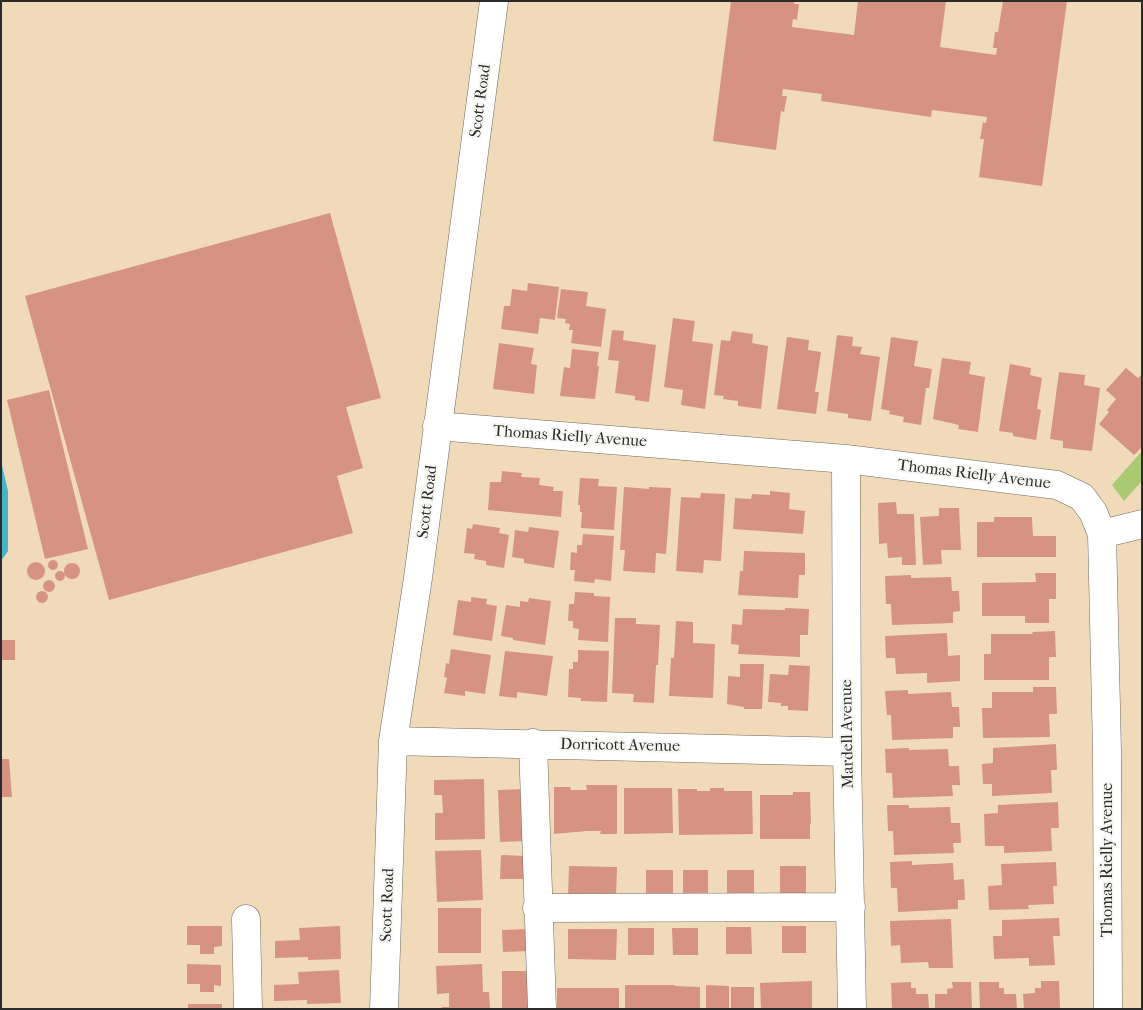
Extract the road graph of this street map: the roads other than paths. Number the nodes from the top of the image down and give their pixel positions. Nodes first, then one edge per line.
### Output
1 (494, 1) edge
2 (437, 426) junction
3 (846, 459) junction
4 (1142, 524) edge
5 (1102, 534) junction
6 (393, 741) junction
7 (533, 744) junction
8 (848, 752) junction
9 (537, 908) junction
10 (851, 908) junction
11 (246, 919) dead end
12 (385, 1008) edge
13 (248, 1009) edge
14 (542, 1009) edge
15 (852, 1009) edge
16 (1108, 1009) edge

1 - 2 street, Scott Road
2 - 3 street, Thomas Rielly Avenue
2 - 6 street, Scott Road
3 - 5 street, Thomas Rielly Avenue
3 - 8 street, Mardell Avenue
4 - 5 street
5 - 16 street, Thomas Rielly Avenue
6 - 7 street, Dorricott Avenue
6 - 12 street, Scott Road
7 - 8 street, Dorricott Avenue
7 - 9 street
8 - 10 street, Mardell Avenue
9 - 10 street
9 - 14 street
10 - 15 street, Mardell Avenue
11 - 13 street

